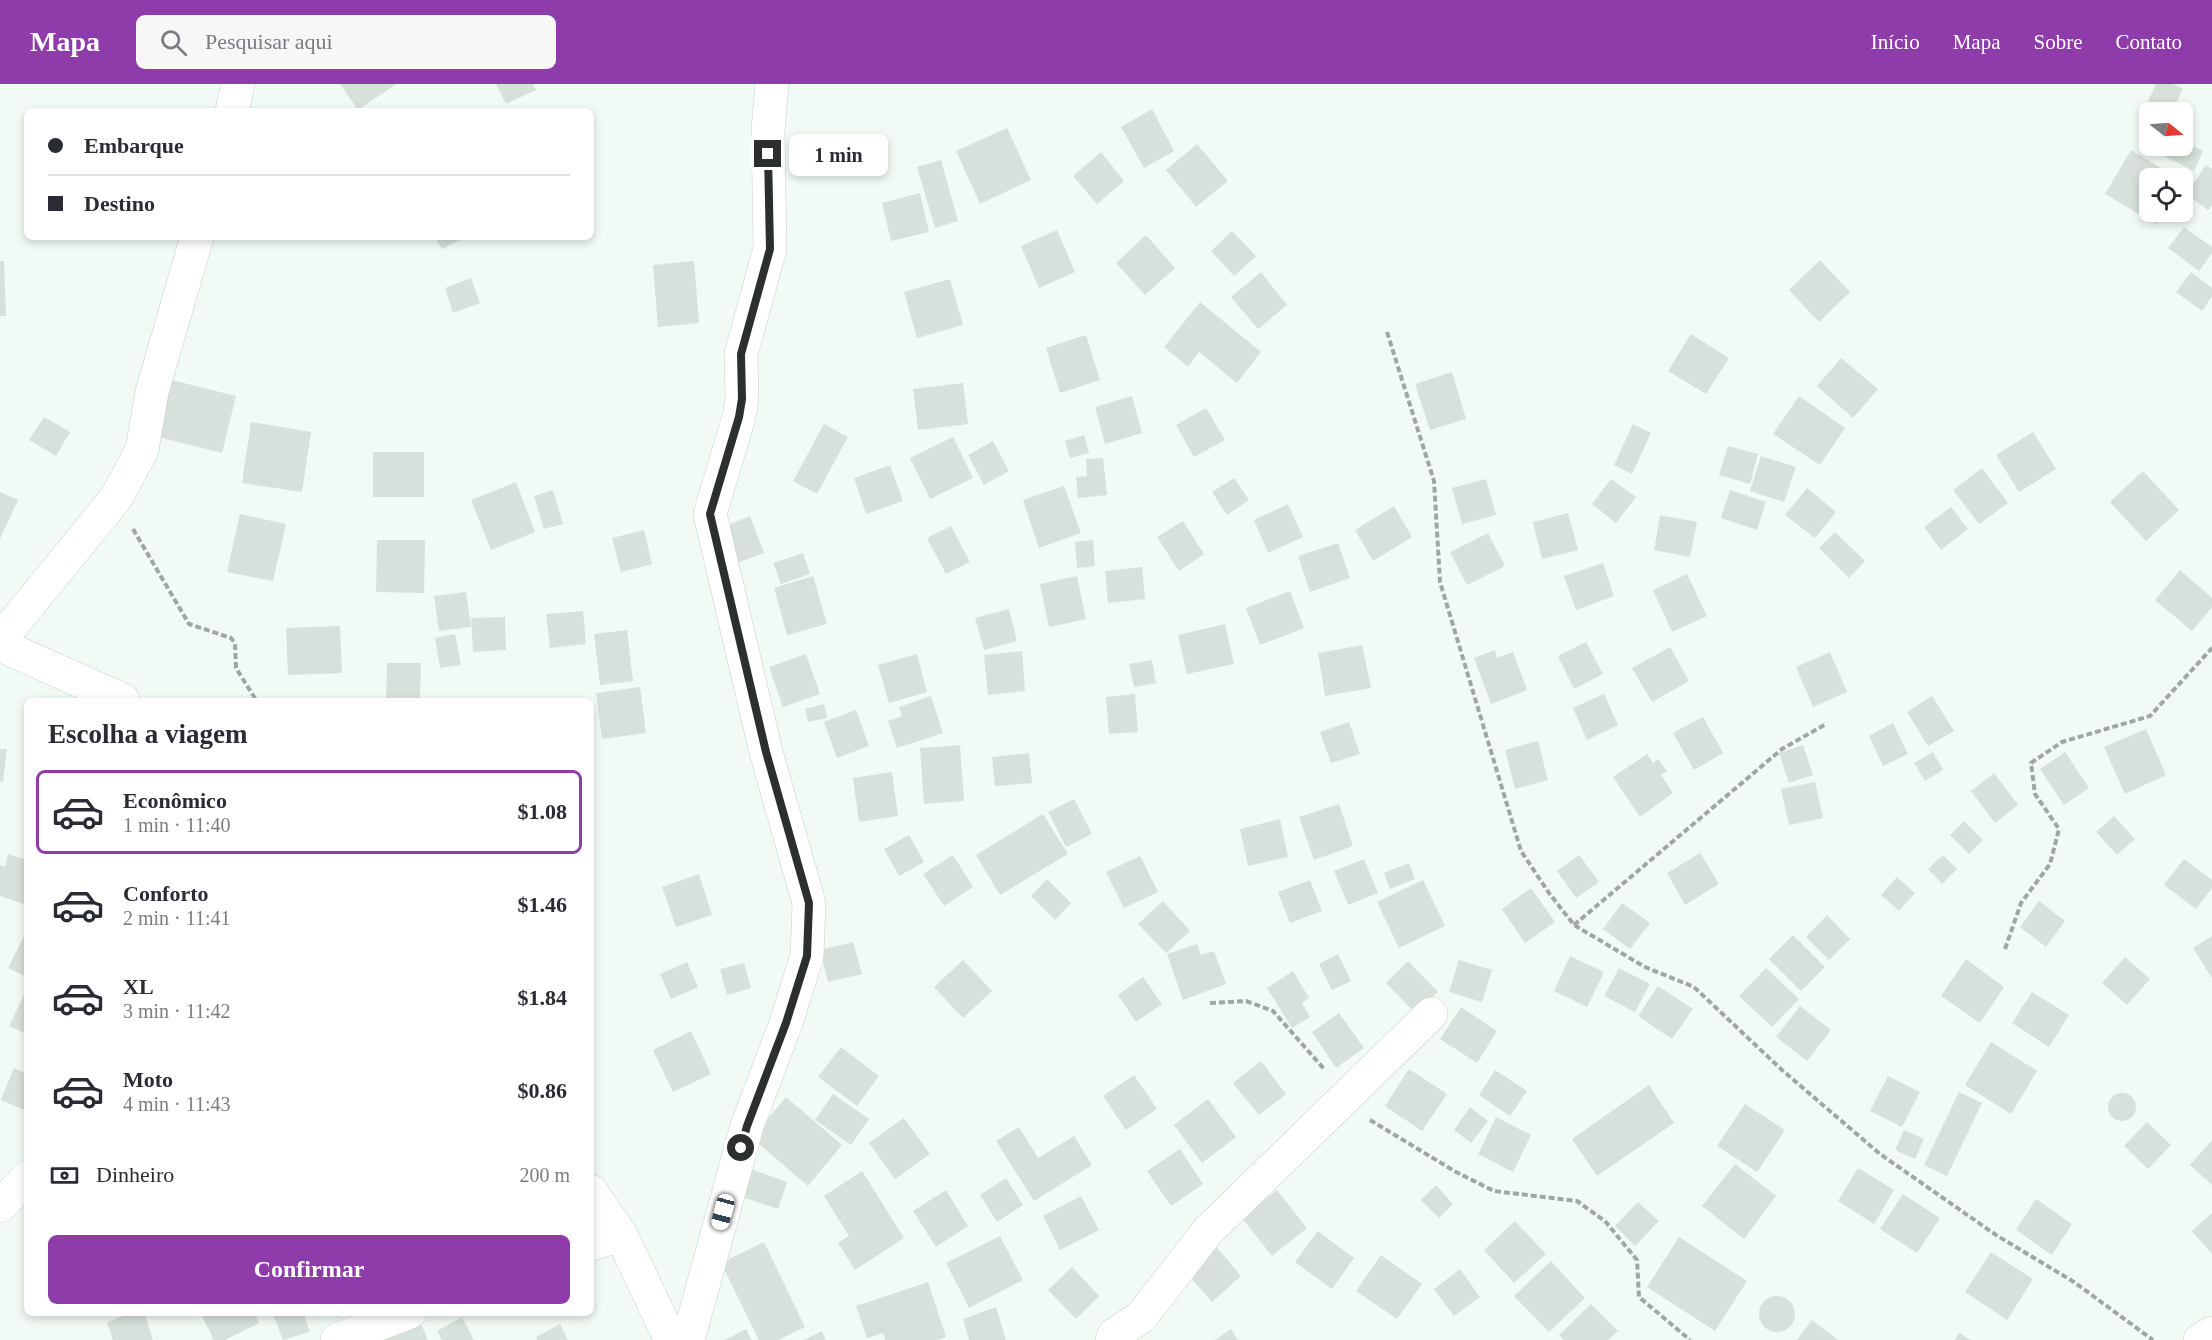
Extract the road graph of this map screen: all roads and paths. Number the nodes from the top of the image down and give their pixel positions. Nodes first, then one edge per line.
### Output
1 (238, 84) edge
2 (772, 84) edge
3 (233, 108) edge
4 (196, 240) edge
5 (1387, 332) dead end
6 (116, 498) junction
7 (0, 640) edge
8 (0, 645) edge
9 (2212, 648) edge
10 (119, 698) edge
11 (255, 698) edge
12 (1826, 724) dead end
13 (1575, 925) junction
14 (2005, 949) dead end
15 (1210, 1003) dead end
16 (1431, 1014) dead end
17 (1347, 1095) junction
18 (24, 1181) edge
19 (594, 1201) edge
20 (0, 1206) edge
21 (606, 1239) edge
22 (400, 1316) edge
23 (2212, 1333) edge
24 (337, 1340) edge
25 (671, 1340) edge
26 (688, 1340) edge
27 (1112, 1340) edge
28 (1690, 1340) edge
29 (2153, 1340) edge
30 (2200, 1340) edge

1 - 3 street
2 - 26 street
4 - 6 street
5 - 13 path
6 - 7 street
6 - 11 path
8 - 10 street
9 - 14 path
12 - 13 path
13 - 29 path
15 - 17 path
16 - 17 street
17 - 27 street
17 - 28 path
18 - 20 street
19 - 21 street
21 - 25 street
22 - 24 street
23 - 30 street

